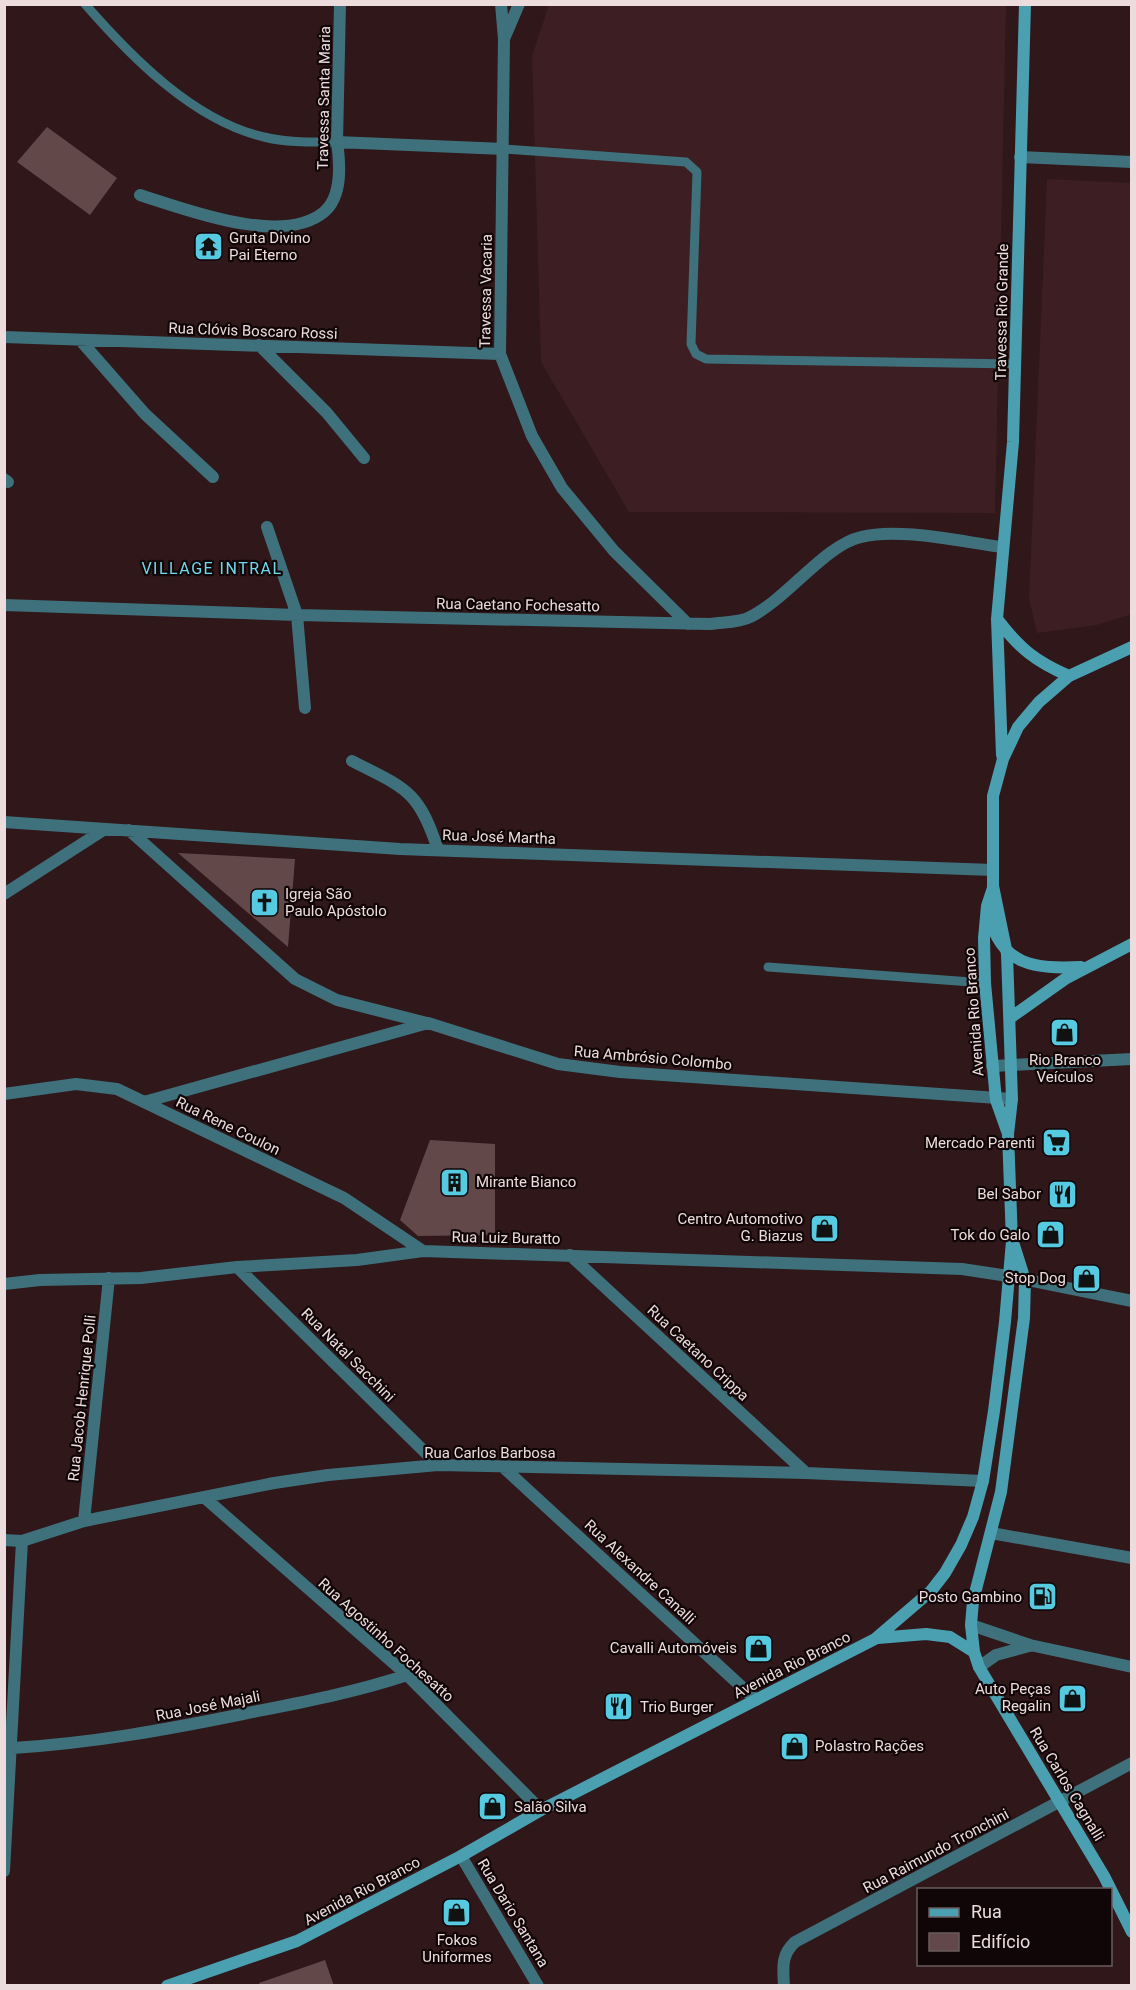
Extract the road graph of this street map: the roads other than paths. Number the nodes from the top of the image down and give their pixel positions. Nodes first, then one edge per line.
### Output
1 (86, 4) edge
2 (340, 4) edge
3 (501, 4) edge
4 (519, 4) edge
5 (1025, 4) edge
6 (504, 39) junction
7 (337, 142) junction
8 (504, 149) junction
9 (1020, 157) junction
10 (1131, 162) edge
11 (140, 195) dead end
12 (4, 337) edge
13 (81, 341) junction
14 (259, 345) junction
15 (500, 354) junction
16 (1016, 364) junction
17 (363, 458) dead end
18 (213, 477) dead end
19 (267, 527) dead end
20 (1002, 547) junction
21 (4, 605) edge
22 (297, 615) junction
23 (997, 620) junction
24 (688, 624) junction
25 (1131, 647) edge
26 (1069, 676) junction
27 (305, 708) dead end
28 (1003, 759) junction
29 (352, 761) dead end
30 (4, 822) edge
31 (105, 829) junction
32 (129, 830) junction
33 (438, 850) junction
34 (993, 870) junction
35 (993, 886) junction
36 (4, 894) edge
37 (987, 906) junction
38 (1131, 944) edge
39 (1007, 954) junction
40 (768, 967) dead end
41 (1086, 967) junction
42 (985, 983) junction
43 (1010, 1018) junction
44 (428, 1023) junction
45 (1131, 1059) edge
46 (1011, 1065) junction
47 (992, 1066) junction
48 (4, 1094) edge
49 (1012, 1099) junction
50 (996, 1100) junction
51 (144, 1102) junction
52 (1008, 1134) junction
53 (1012, 1241) junction
54 (423, 1251) junction
55 (570, 1255) junction
56 (237, 1267) junction
57 (1008, 1276) junction
58 (109, 1278) junction
59 (1025, 1280) junction
60 (4, 1284) edge
61 (1131, 1301) edge
62 (438, 1465) junction
63 (503, 1467) junction
64 (806, 1473) junction
65 (983, 1481) junction
66 (205, 1498) junction
67 (84, 1521) junction
68 (991, 1533) junction
69 (4, 1540) edge
70 (22, 1541) junction
71 (1131, 1558) edge
72 (971, 1625) junction
73 (875, 1639) junction
74 (1030, 1645) junction
75 (974, 1652) junction
76 (979, 1667) junction
77 (1131, 1667) edge
78 (407, 1675) junction
79 (756, 1700) junction
80 (13, 1748) junction
81 (1131, 1763) edge
82 (1060, 1802) junction
83 (541, 1810) junction
84 (461, 1856) junction
85 (4, 1871) edge
86 (1110, 1888) edge
87 (1112, 1893) edge
88 (1131, 1932) edge
89 (197, 1981) edge
90 (167, 1986) edge
91 (538, 1986) edge
92 (784, 1986) edge

1 - 7 lane
2 - 7 street, Travessa Santa Maria
3 - 6 street, Travessa Vacaria
4 - 6 street, Travessa Vacaria
5 - 9 main road, Travessa Rio Grande
6 - 8 street, Travessa Vacaria
7 - 8 street
7 - 11 street, Travessa Santa Maria
8 - 15 street, Travessa Vacaria
8 - 16 lane
9 - 10 street
9 - 16 main road, Travessa Rio Grande
12 - 13 street, Rua Clóvis Boscaro Rossi
13 - 14 street, Rua Clóvis Boscaro Rossi
13 - 18 street
14 - 15 street, Rua Clóvis Boscaro Rossi
14 - 17 street
15 - 24 street, Travessa Vacaria
16 - 20 main road, Travessa Rio Grande
19 - 22 street
20 - 23 main road, Travessa Rio Grande
20 - 24 street, Rua Caetano Fochesatto
21 - 22 street, Rua Caetano Fochesatto
22 - 24 street, Rua Caetano Fochesatto
22 - 27 street
23 - 26 main road
23 - 28 main road, Travessa Rio Grande
25 - 26 main road, Avenida Rio Branco
26 - 28 main road, Avenida Rio Branco
28 - 34 main road, Avenida Rio Branco
29 - 33 street
30 - 31 street, Rua José Martha
31 - 32 street, Rua José Martha
31 - 36 street
32 - 33 street, Rua José Martha
32 - 44 street, Rua Ambrósio Colombo
33 - 34 street, Rua José Martha
34 - 35 main road, Avenida Rio Branco
35 - 37 main road, Avenida Rio Branco
35 - 39 main road, Avenida Rio Branco
37 - 39 main road
37 - 42 main road, Avenida Rio Branco
38 - 41 main road
39 - 41 main road
39 - 43 main road, Avenida Rio Branco
40 - 42 lane
41 - 43 main road
42 - 47 main road, Avenida Rio Branco
43 - 46 main road, Avenida Rio Branco
44 - 50 street, Rua Ambrósio Colombo
44 - 51 street
45 - 46 street
46 - 47 street
46 - 49 main road, Avenida Rio Branco
47 - 50 main road, Avenida Rio Branco
48 - 51 street, Rua Rene Coulon
49 - 50 street, Rua Ambrósio Colombo
49 - 52 main road, Avenida Rio Branco
50 - 52 main road, Avenida Rio Branco
51 - 54 street, Rua Rene Coulon
52 - 53 main road, Avenida Rio Branco
53 - 57 main road, Avenida Rio Branco
53 - 59 main road, Avenida Rio Branco
54 - 55 street, Rua Luiz Buratto
54 - 56 street, Rua Luiz Buratto
55 - 57 street, Rua Luiz Buratto
55 - 64 street, Rua Caetano Crippa
56 - 58 street, Rua Luiz Buratto
56 - 62 street, Rua Natal Sacchini
57 - 59 street, Rua Luiz Buratto
57 - 65 main road, Avenida Rio Branco
58 - 60 street, Rua Luiz Buratto
58 - 67 street, Rua Jacob Henrique Polli
59 - 61 street
59 - 68 main road, Avenida Rio Branco
62 - 63 street, Rua Carlos Barbosa
62 - 66 street, Rua Carlos Barbosa
63 - 64 street, Rua Carlos Barbosa
63 - 79 street, Rua Alexandre Canalli
64 - 65 street, Rua Carlos Barbosa
65 - 73 main road, Avenida Rio Branco
66 - 67 street, Rua Carlos Barbosa
66 - 78 street, Rua Agostinho Fochesatto
67 - 70 street, Rua Carlos Barbosa
68 - 71 street
68 - 72 main road, Avenida Rio Branco
69 - 70 street, Rua Carlos Barbosa
70 - 80 street
72 - 74 street
72 - 75 main road, Avenida Rio Branco
73 - 75 main road
73 - 79 main road, Avenida Rio Branco
74 - 76 street
74 - 77 street
75 - 76 main road, Rua Carlos Cagnalli
76 - 82 main road, Rua Carlos Cagnalli
78 - 80 street, Rua José Majali
78 - 83 street, Rua Agostinho Fochesatto
79 - 83 main road, Avenida Rio Branco
80 - 85 street
81 - 82 street, Rua Raimundo Tronchini
82 - 86 main road, Rua Carlos Cagnalli
82 - 92 street, Rua Raimundo Tronchini
83 - 84 main road, Avenida Rio Branco
84 - 89 main road, Avenida Rio Branco
84 - 91 street, Rua Dario Santana
87 - 88 main road, Rua Carlos Cagnalli
89 - 90 main road, Avenida Rio Branco

